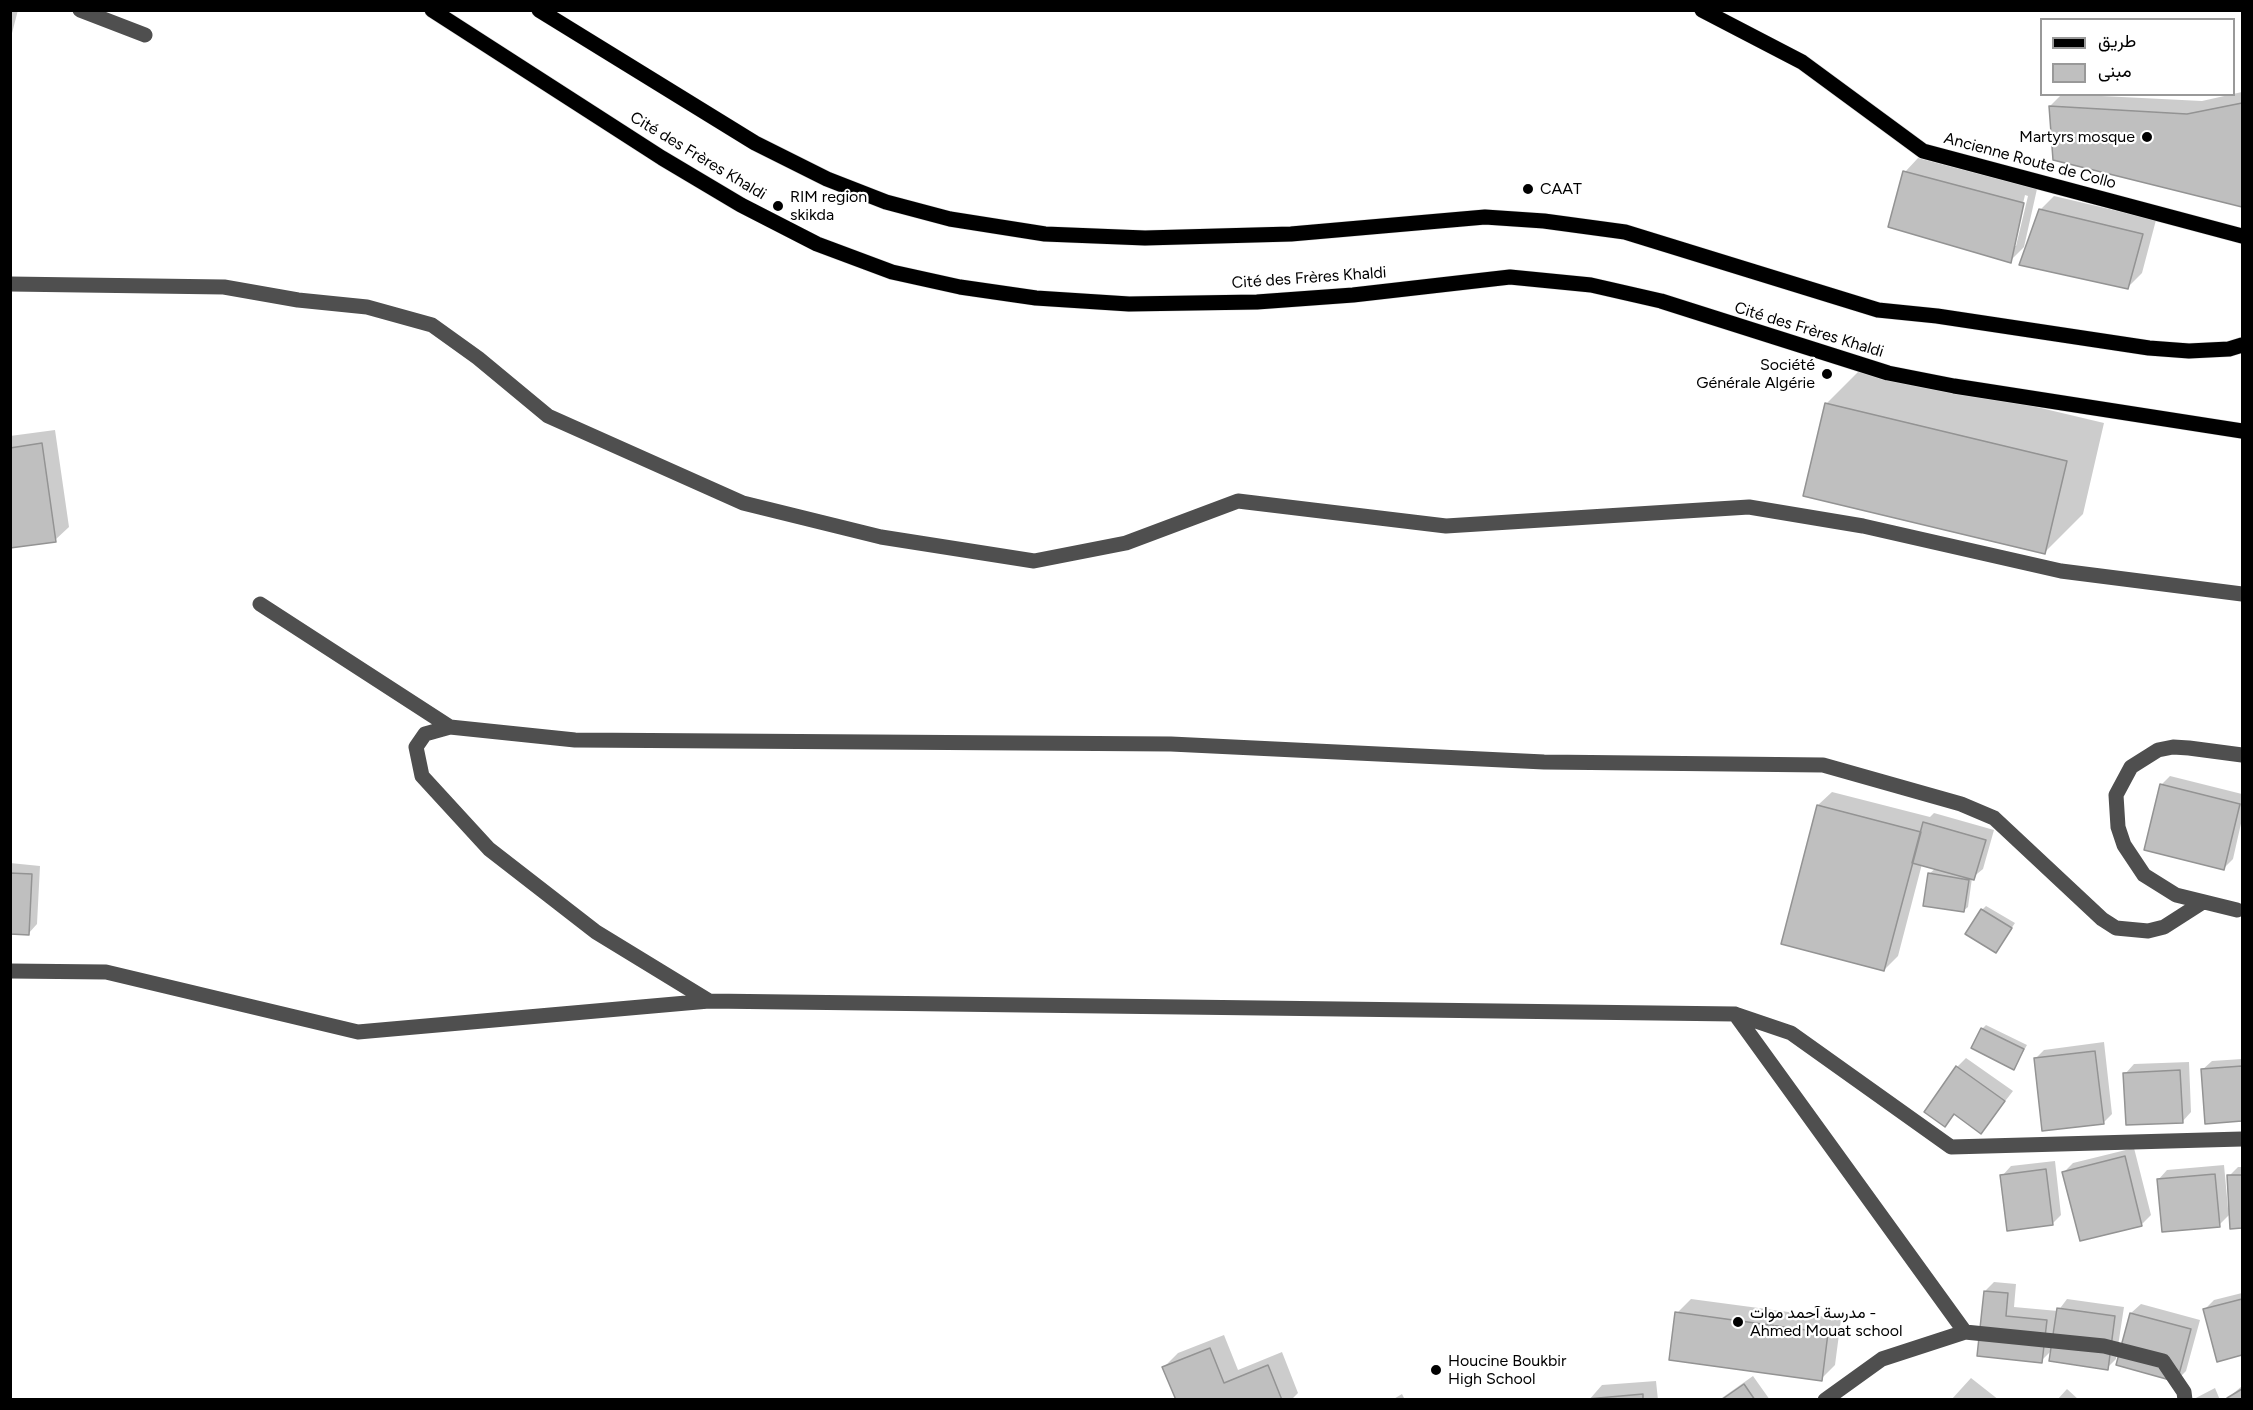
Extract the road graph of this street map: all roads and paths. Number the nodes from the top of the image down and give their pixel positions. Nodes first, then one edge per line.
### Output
1 (80, 10) edge
2 (432, 10) edge
3 (539, 10) edge
4 (1702, 10) edge
5 (145, 36) dead end
6 (2242, 236) edge
7 (10, 284) edge
8 (2242, 345) edge
9 (2242, 431) edge
10 (2242, 594) edge
11 (260, 604) dead end
12 (450, 727) junction
13 (2242, 754) edge
14 (2203, 902) junction
15 (2237, 910) dead end
16 (10, 971) edge
17 (709, 1001) junction
18 (1735, 1014) junction
19 (2242, 1139) edge
20 (1965, 1332) junction
21 (1825, 1400) edge
22 (2185, 1400) edge

1 - 5 street
2 - 9 main road, Cité des Frères Khaldi
3 - 8 main road
4 - 6 main road, Ancienne Route de Collo
7 - 10 street
11 - 12 street
12 - 14 street
12 - 17 street
13 - 14 street
14 - 15 street
16 - 17 street
17 - 18 street
18 - 19 street
18 - 20 street
20 - 21 street
20 - 22 street

